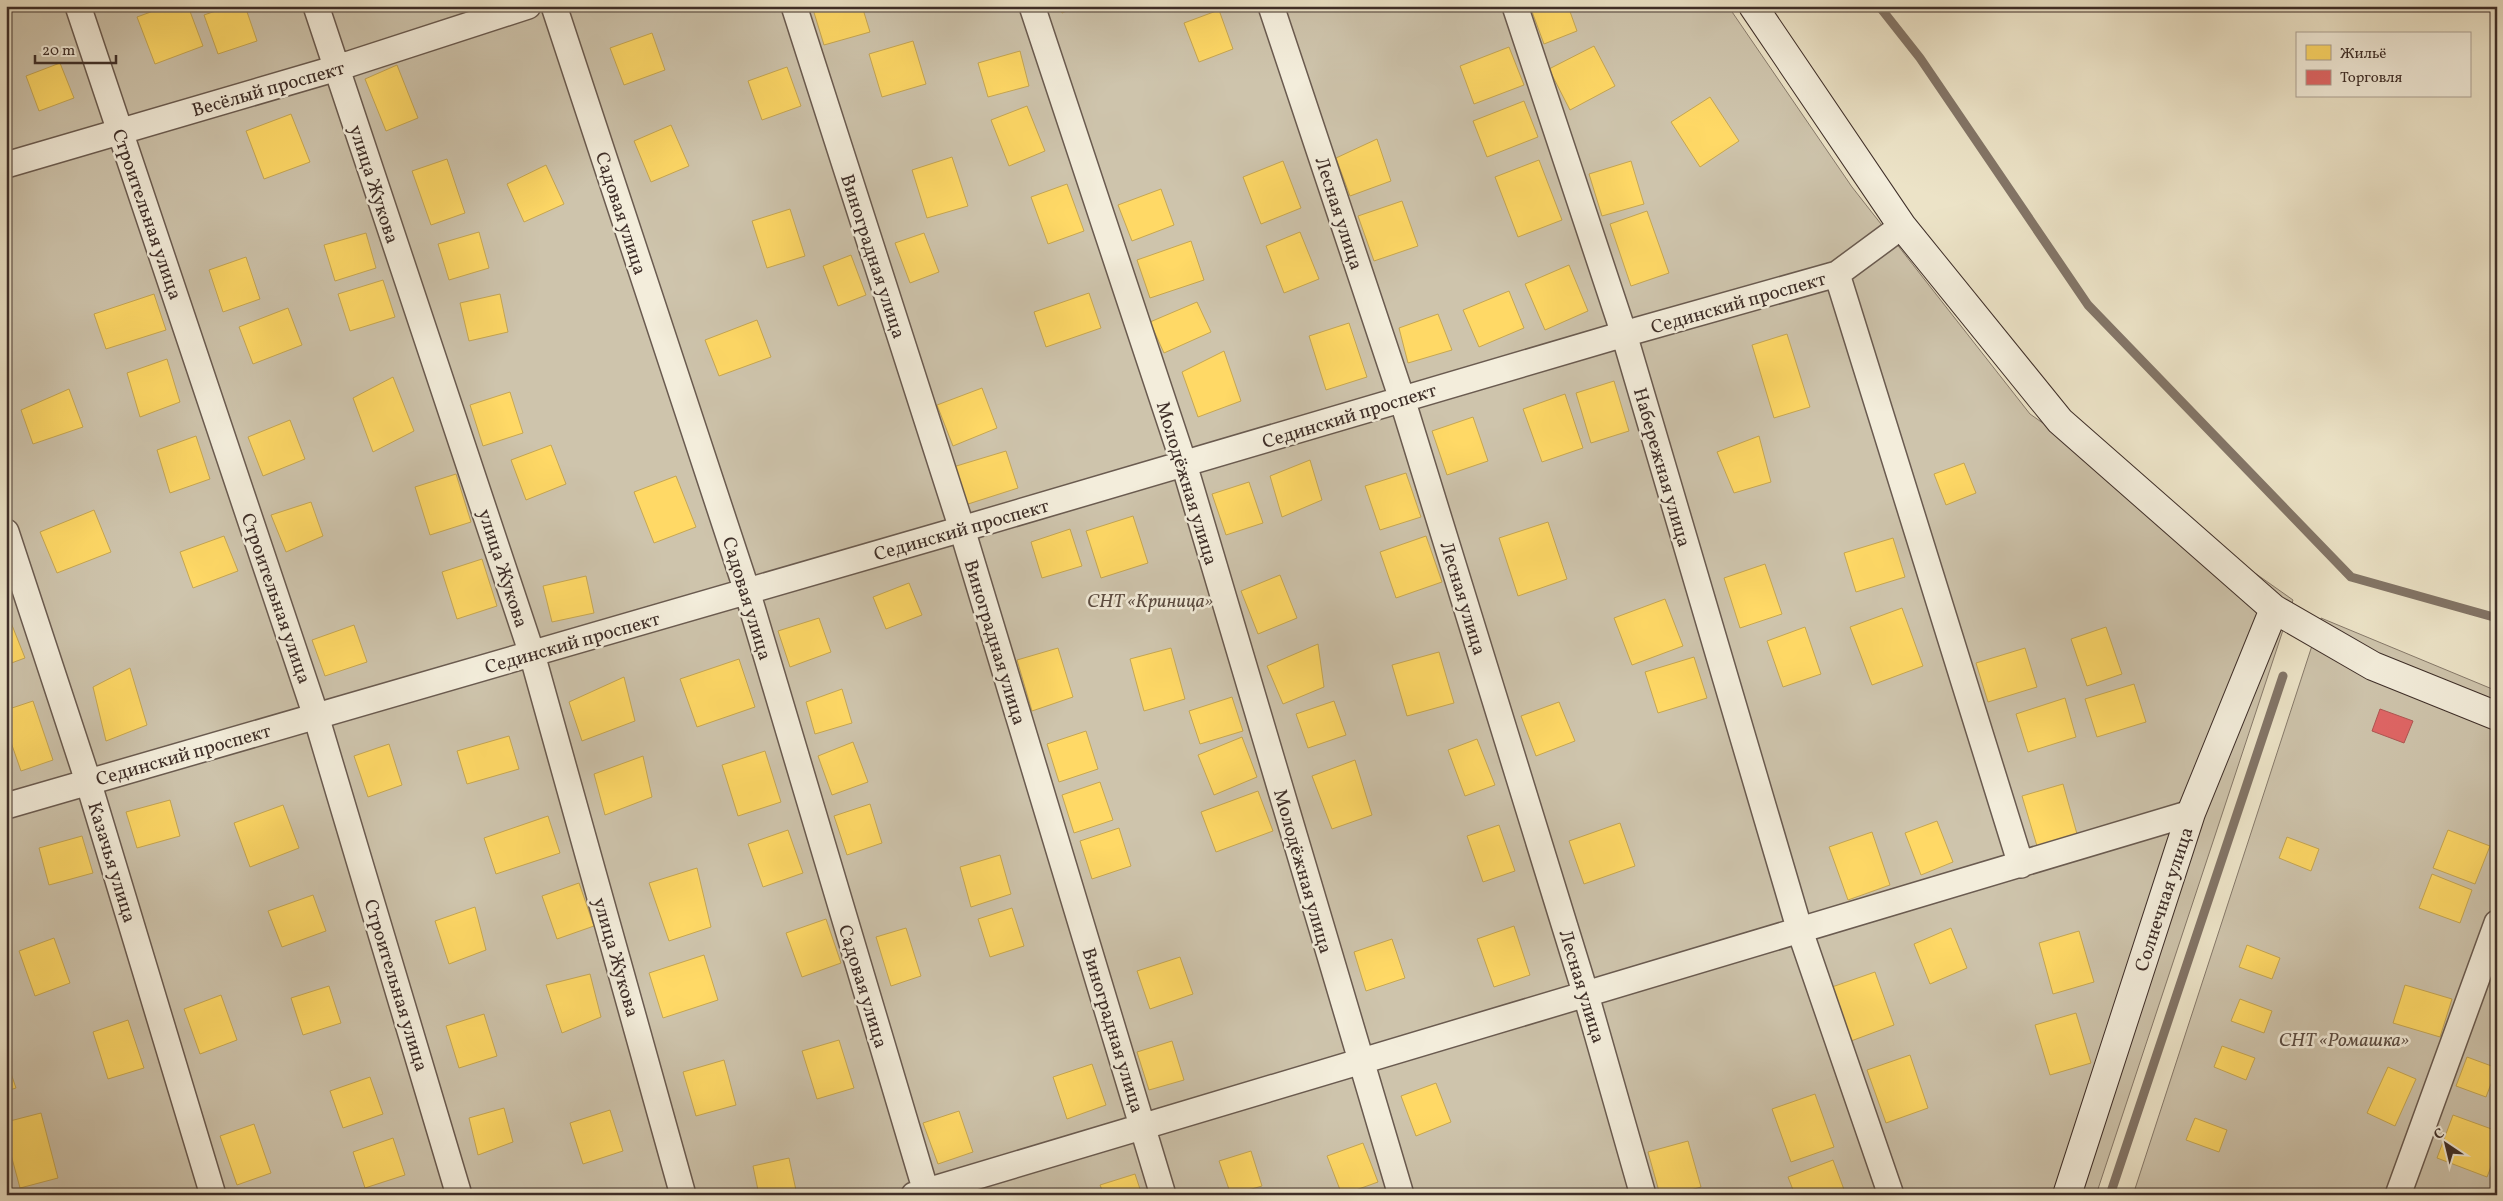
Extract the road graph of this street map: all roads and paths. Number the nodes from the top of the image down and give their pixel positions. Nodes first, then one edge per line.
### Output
1 (78, 6) edge
2 (316, 6) edge
3 (528, 6) edge
4 (554, 6) edge
5 (794, 6) edge
6 (1032, 6) edge
7 (1271, 6) edge
8 (1515, 6) edge
9 (1753, 6) edge
10 (337, 68) junction
11 (120, 130) junction
12 (6, 165) edge
13 (1902, 226) junction
14 (1837, 274) junction
15 (1624, 334) junction
16 (1402, 399) junction
17 (1184, 464) junction
18 (962, 529) junction
19 (6, 532) edge
20 (747, 591) junction
21 (2274, 608) junction
22 (532, 654) junction
23 (316, 716) junction
24 (2497, 716) edge
25 (88, 781) junction
26 (6, 806) edge
27 (2191, 813) junction
28 (2021, 866) junction
29 (2497, 923) edge
30 (1800, 931) junction
31 (1586, 995) junction
32 (1361, 1063) junction
33 (1143, 1126) junction
34 (922, 1194) edge
35 (213, 1195) edge
36 (459, 1195) edge
37 (683, 1195) edge
38 (1163, 1195) edge
39 (1400, 1195) edge
40 (1643, 1195) edge
41 (1891, 1195) edge
42 (2067, 1195) edge
43 (2398, 1195) edge

1 - 11 street, Строительная улица
2 - 10 street, улица Жукова
3 - 10 street, Весёлый проспект
4 - 20 street, Садовая улица
5 - 18 street, Виноградная улица
6 - 17 street, Молодёжная улица
7 - 16 street, Лесная улица
8 - 15 street, Набережная улица
9 - 13 street
10 - 11 street, Весёлый проспект
10 - 22 street, улица Жукова
11 - 12 street, Весёлый проспект
11 - 23 street, Строительная улица
13 - 14 street, Сединский проспект
13 - 21 street
14 - 15 street, Сединский проспект
14 - 28 street
15 - 16 street, Сединский проспект
15 - 30 street, Набережная улица
16 - 17 street, Сединский проспект
16 - 31 street, Лесная улица
17 - 18 street, Сединский проспект
17 - 32 street, Молодёжная улица
18 - 20 street, Сединский проспект
18 - 33 street, Виноградная улица
19 - 25 street, Казачья улица
20 - 22 street, Сединский проспект
20 - 34 street, Садовая улица
21 - 24 street
21 - 27 street, Солнечная улица
22 - 23 street, Сединский проспект
22 - 37 street, улица Жукова
23 - 25 street, Сединский проспект
23 - 36 street, Строительная улица
25 - 26 street, Сединский проспект
25 - 35 street, Казачья улица
27 - 28 street
27 - 42 street, Солнечная улица
28 - 30 street
29 - 43 street
30 - 31 street
30 - 41 street, Набережная улица
31 - 32 street
31 - 40 street, Лесная улица
32 - 33 street
32 - 39 street, Молодёжная улица
33 - 34 street
33 - 38 street, Виноградная улица

